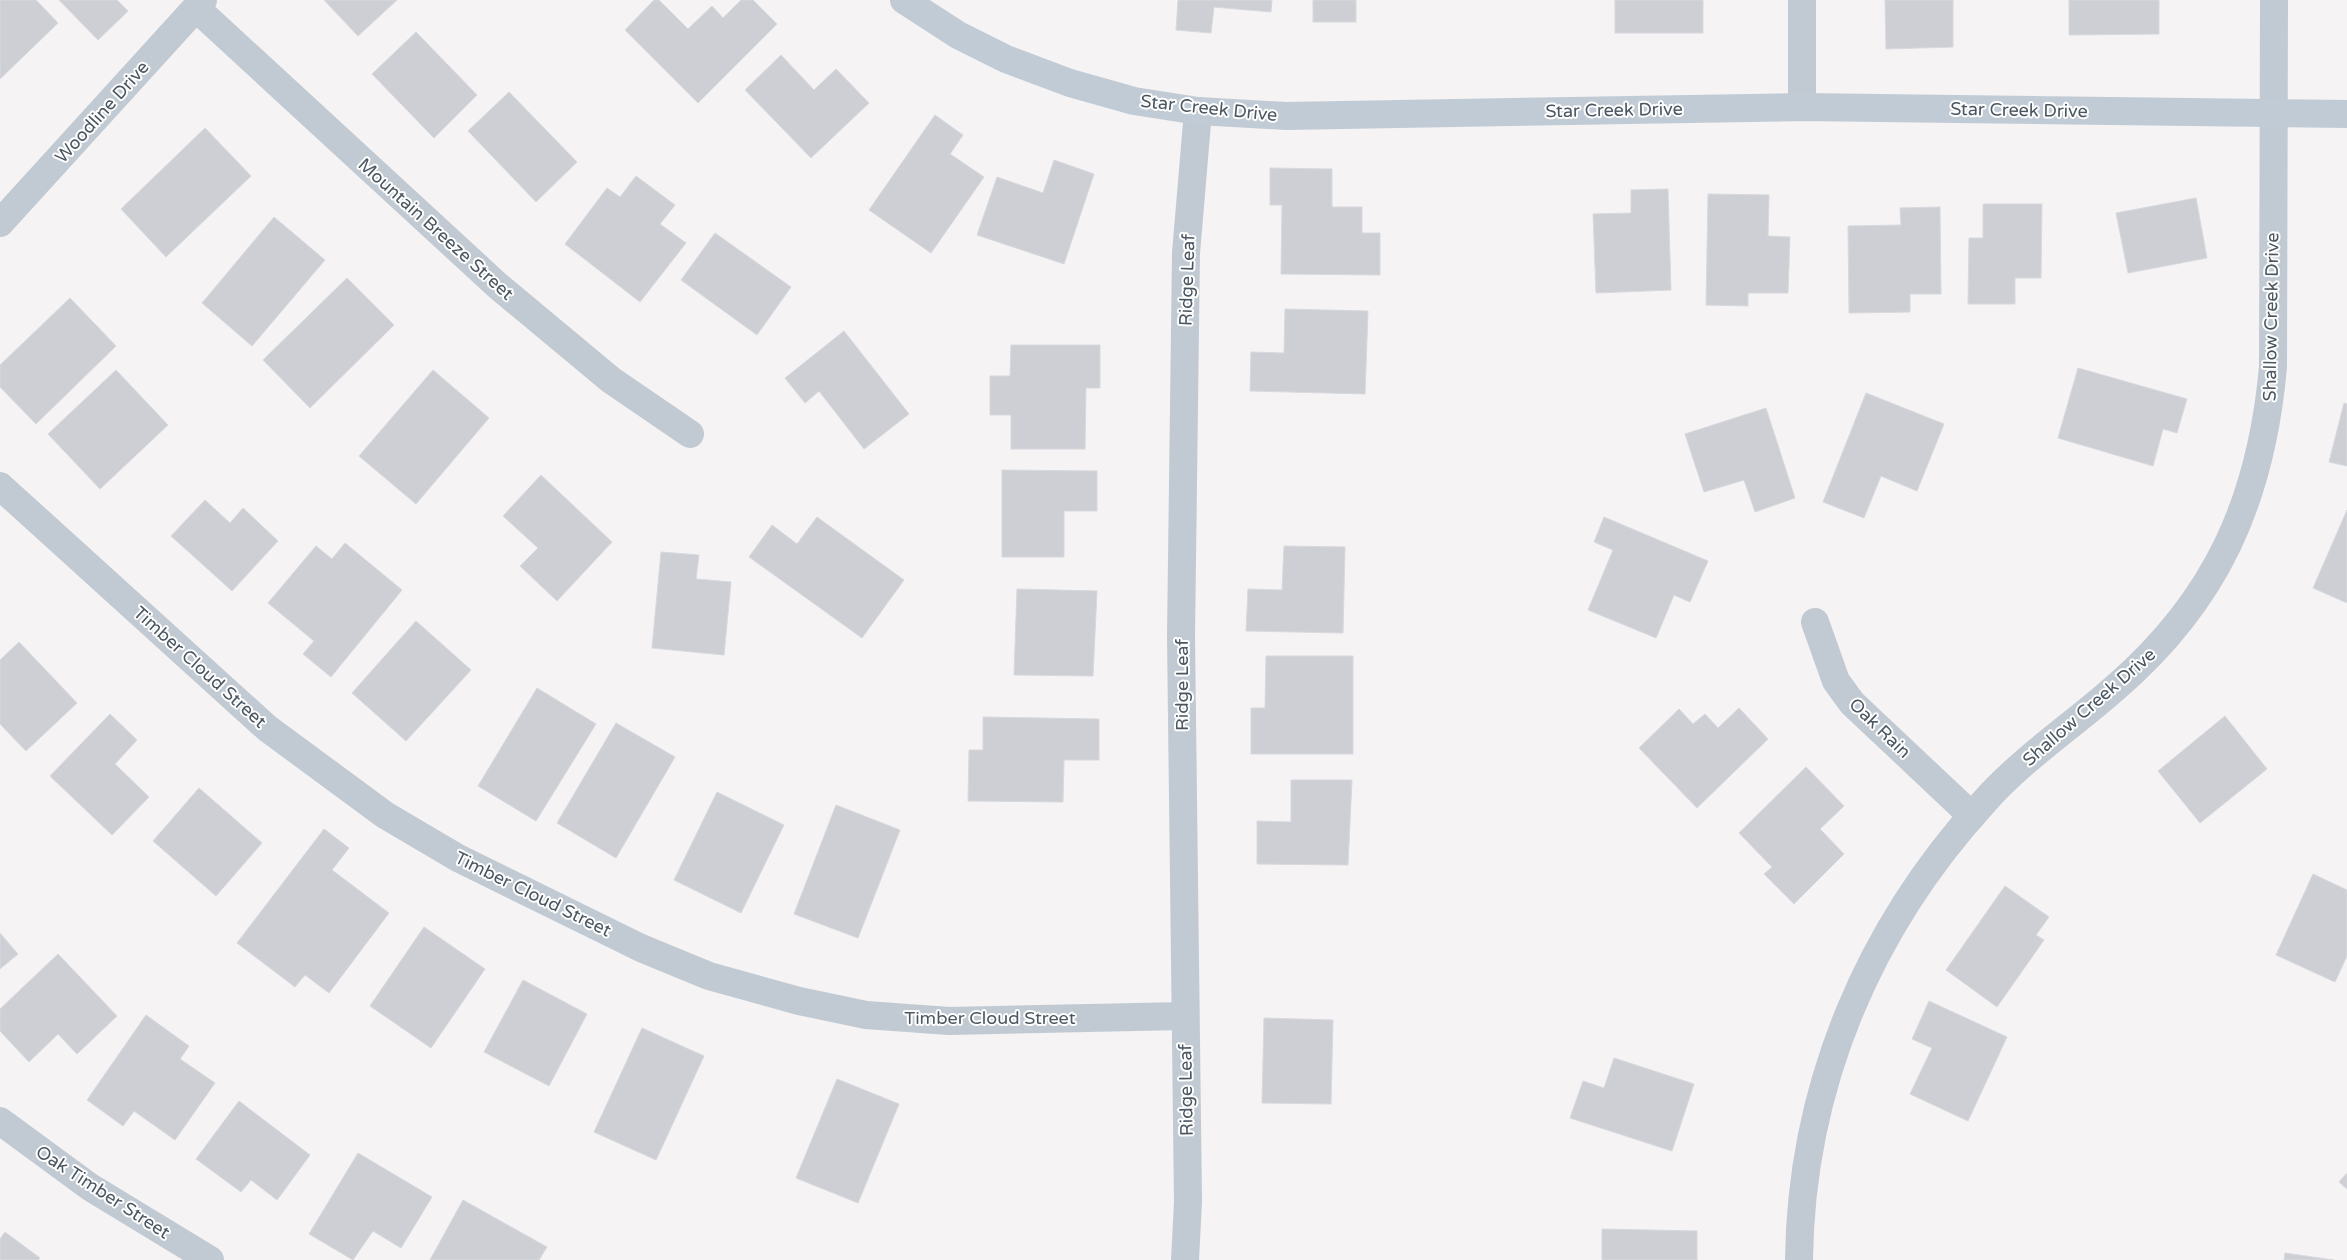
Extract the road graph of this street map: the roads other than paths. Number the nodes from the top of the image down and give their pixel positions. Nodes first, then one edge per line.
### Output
1 (904, 0) edge
2 (1802, 0) edge
3 (2274, 0) edge
4 (199, 4) edge
5 (1802, 107) junction
6 (1198, 111) junction
7 (2273, 114) junction
8 (2347, 114) edge
9 (0, 223) edge
10 (690, 434) dead end
11 (0, 486) edge
12 (1815, 622) dead end
13 (1972, 816) junction
14 (1184, 1016) junction
15 (0, 1121) edge
16 (210, 1260) edge
17 (1185, 1260) edge
18 (1799, 1260) edge

1 - 6 street, Star Creek Drive
2 - 5 street
3 - 7 street, Shallow Creek Drive
4 - 9 street, Woodline Drive
4 - 10 street, Mountain Breeze Street
5 - 6 street, Star Creek Drive
5 - 7 street, Star Creek Drive
6 - 14 street, Ridge Leaf
7 - 8 street, Star Creek Drive
7 - 13 street, Shallow Creek Drive
11 - 14 street, Timber Cloud Street
12 - 13 street, Oak Rain
13 - 18 street, Shallow Creek Drive
14 - 17 street, Ridge Leaf
15 - 16 street, Oak Timber Street

